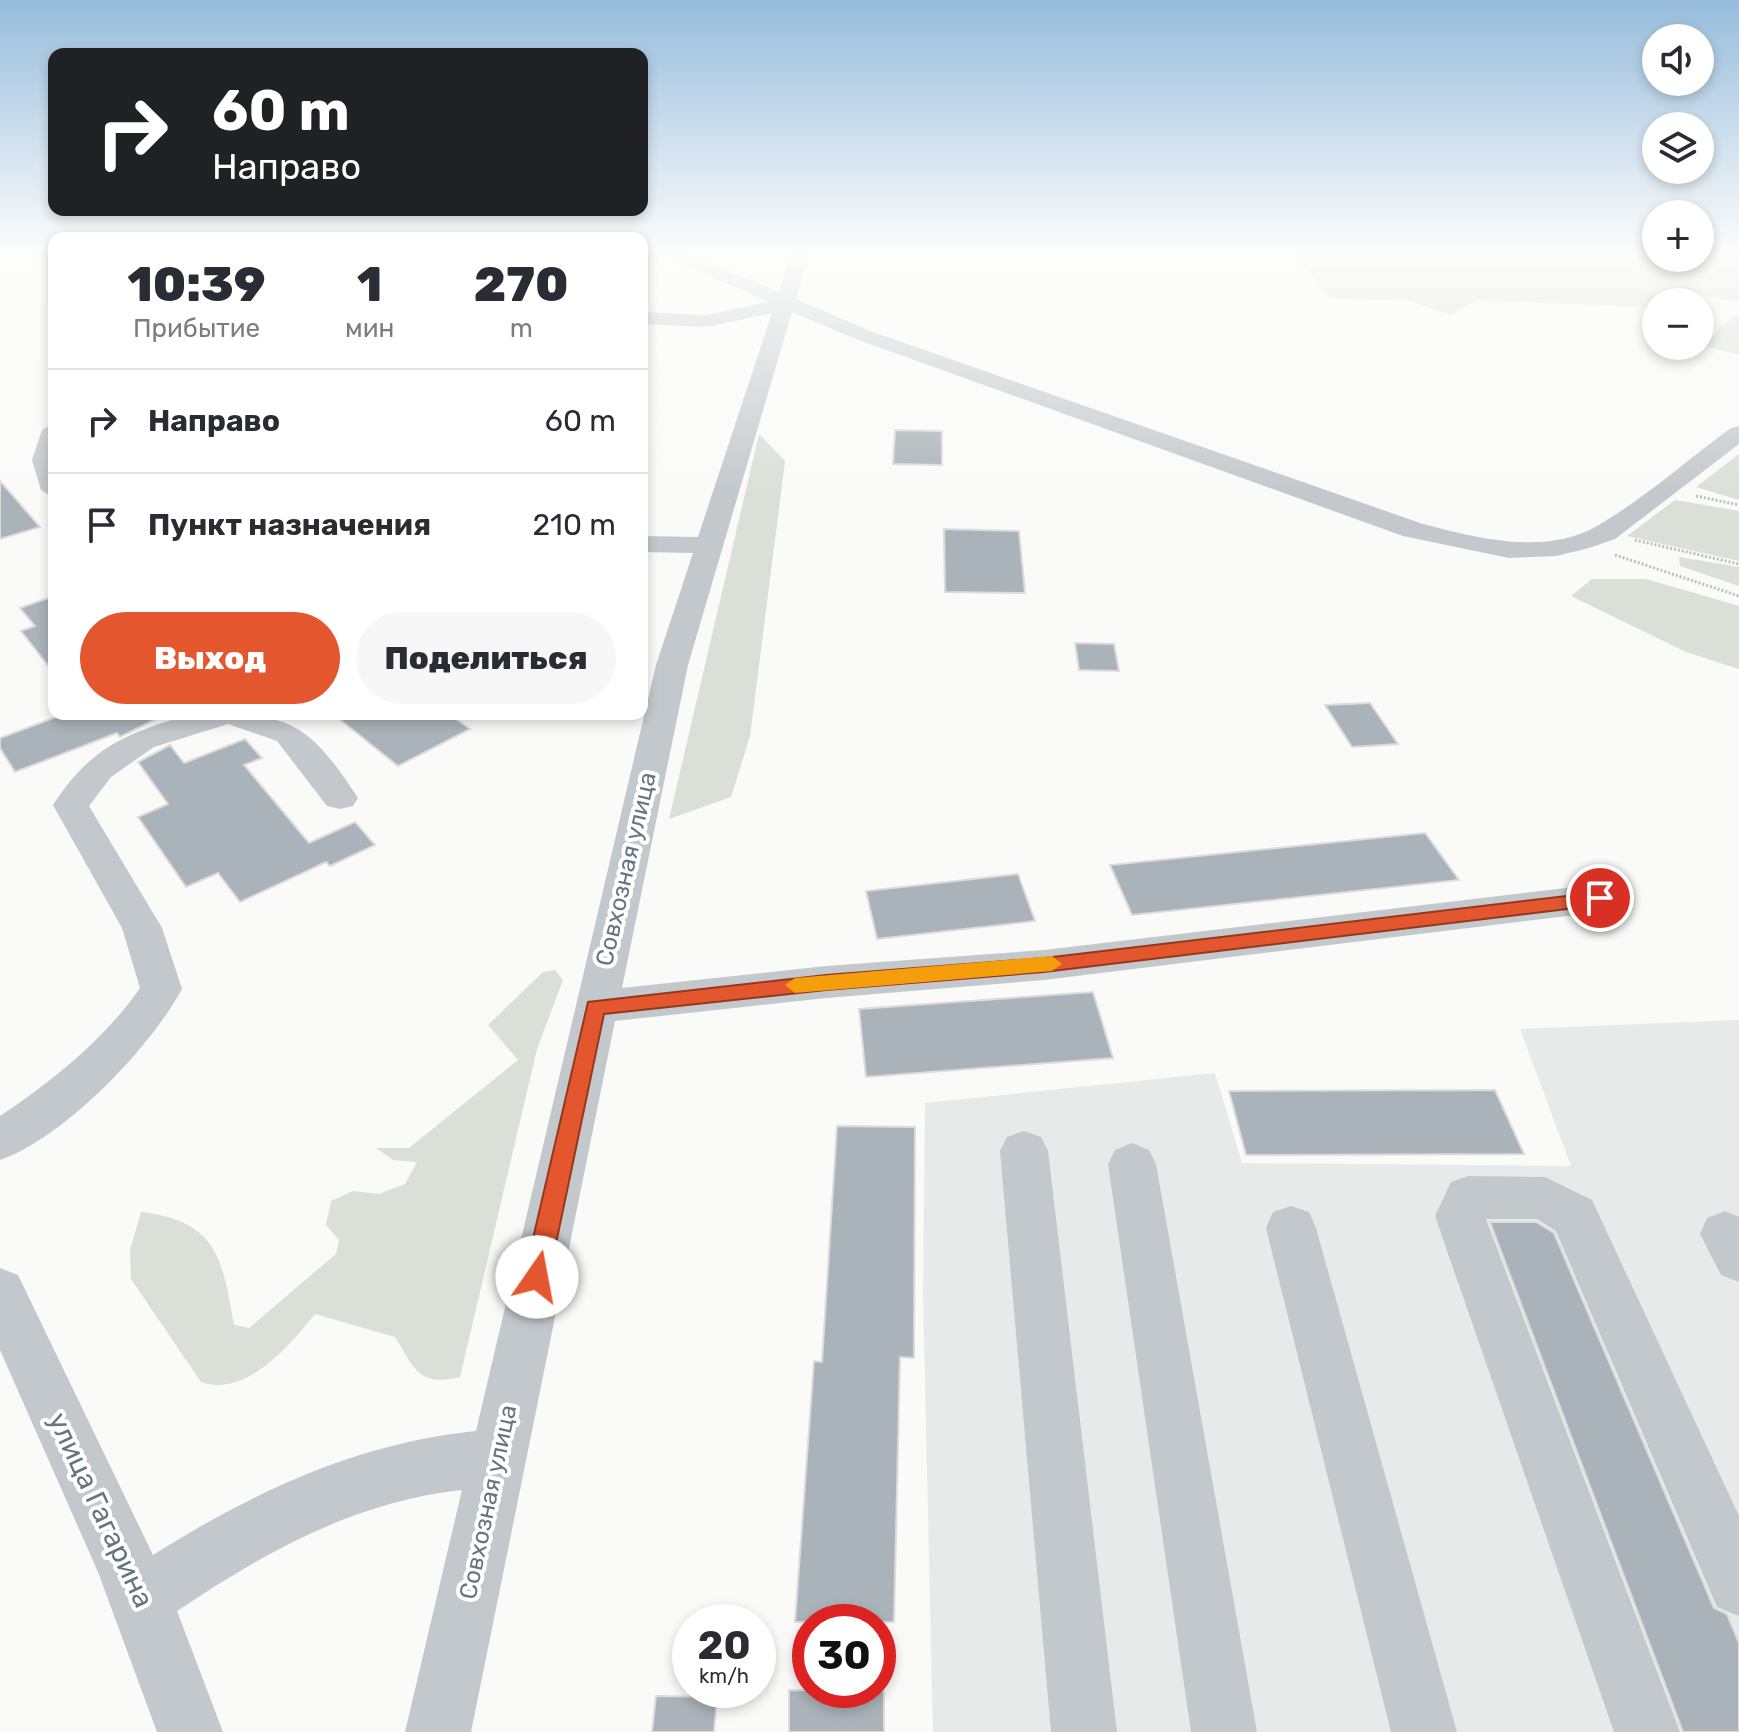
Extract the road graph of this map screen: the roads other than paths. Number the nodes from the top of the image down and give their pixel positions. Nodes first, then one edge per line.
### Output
1 (775, 332) edge
2 (861, 332) edge
3 (1739, 433) edge
4 (48, 444) edge
5 (48, 479) edge
6 (648, 544) edge
7 (710, 545) junction
8 (208, 720) edge
9 (246, 720) edge
10 (340, 798) dead end
11 (1600, 898) dead end
12 (595, 1007) junction
13 (0, 1140) edge
14 (1024, 1151) dead end
15 (1132, 1164) dead end
16 (1291, 1228) dead end
17 (0, 1292) edge
18 (498, 1457) junction
19 (1739, 1585) edge
20 (142, 1598) junction
21 (190, 1732) edge
22 (438, 1732) edge
23 (1084, 1732) edge
24 (1224, 1732) edge
25 (1424, 1732) edge
26 (1647, 1732) edge

1 - 7 street, Совхозная улица
2 - 3 street
4 - 5 street
6 - 7 street
7 - 12 street, Совхозная улица
8 - 13 street
9 - 10 street
11 - 12 street
12 - 18 street, Совхозная улица
14 - 23 street
15 - 24 street
16 - 25 street
17 - 20 street, улица Гагарина
18 - 20 street
18 - 22 street, Совхозная улица
19 - 26 street
20 - 21 street, улица Гагарина

